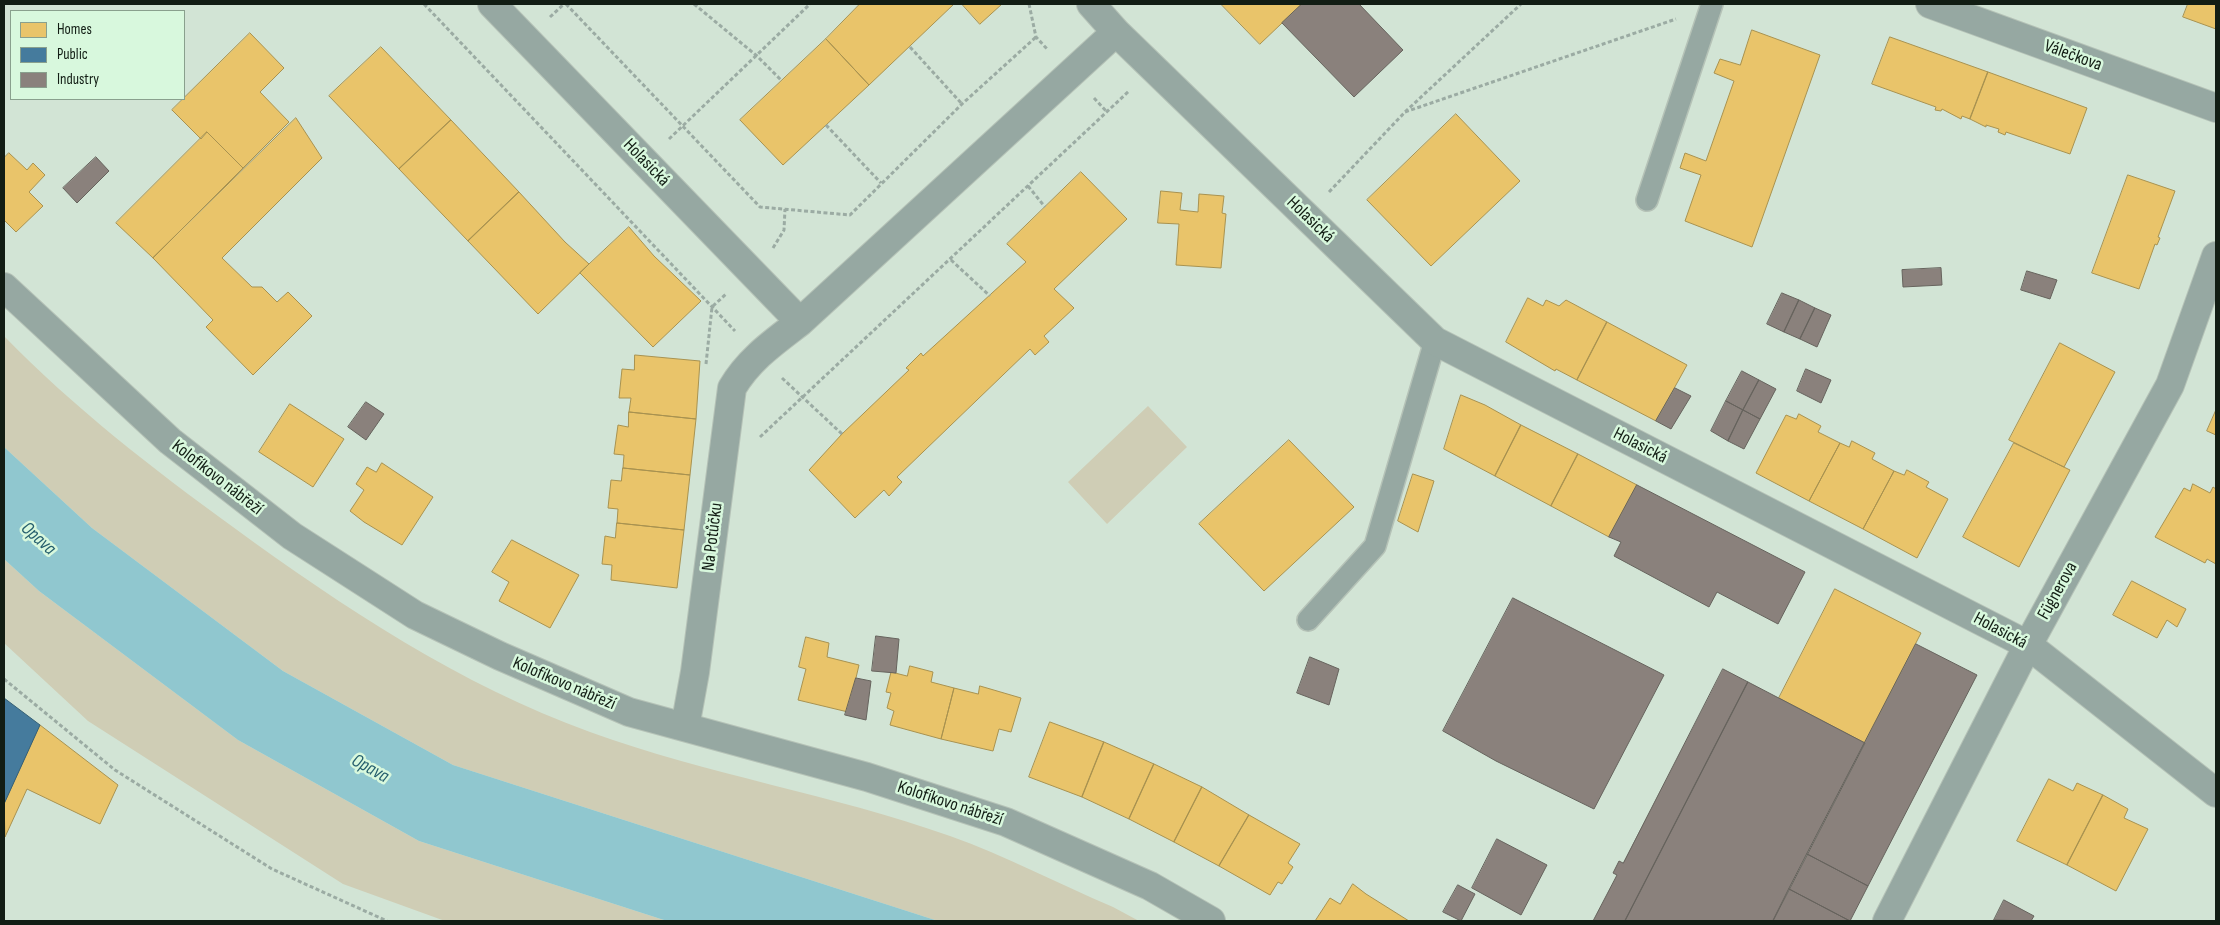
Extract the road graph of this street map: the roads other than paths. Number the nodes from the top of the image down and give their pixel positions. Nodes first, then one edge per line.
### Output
1 (492, 4) edge
2 (1091, 4) edge
3 (1930, 4) edge
4 (1710, 5) edge
5 (1116, 32) junction
6 (2216, 108) edge
7 (1647, 200) dead end
8 (2216, 256) edge
9 (4, 287) edge
10 (800, 322) junction
11 (1434, 341) junction
12 (1308, 620) dead end
13 (2028, 645) junction
14 (686, 727) junction
15 (2216, 793) edge
16 (1211, 921) edge
17 (1887, 921) edge

1 - 10 street, Holasická
2 - 5 street, Holasická
3 - 6 street, Válečkova
4 - 7 lane
5 - 10 street
5 - 11 street, Holasická
8 - 13 street, Fügnerova
9 - 14 street, Kolofíkovo nábřeží
10 - 14 street, Na Potůčku
11 - 12 lane
11 - 13 street, Holasická
13 - 15 street, Holasická
13 - 17 street, Fügnerova
14 - 16 street, Kolofíkovo nábřeží

